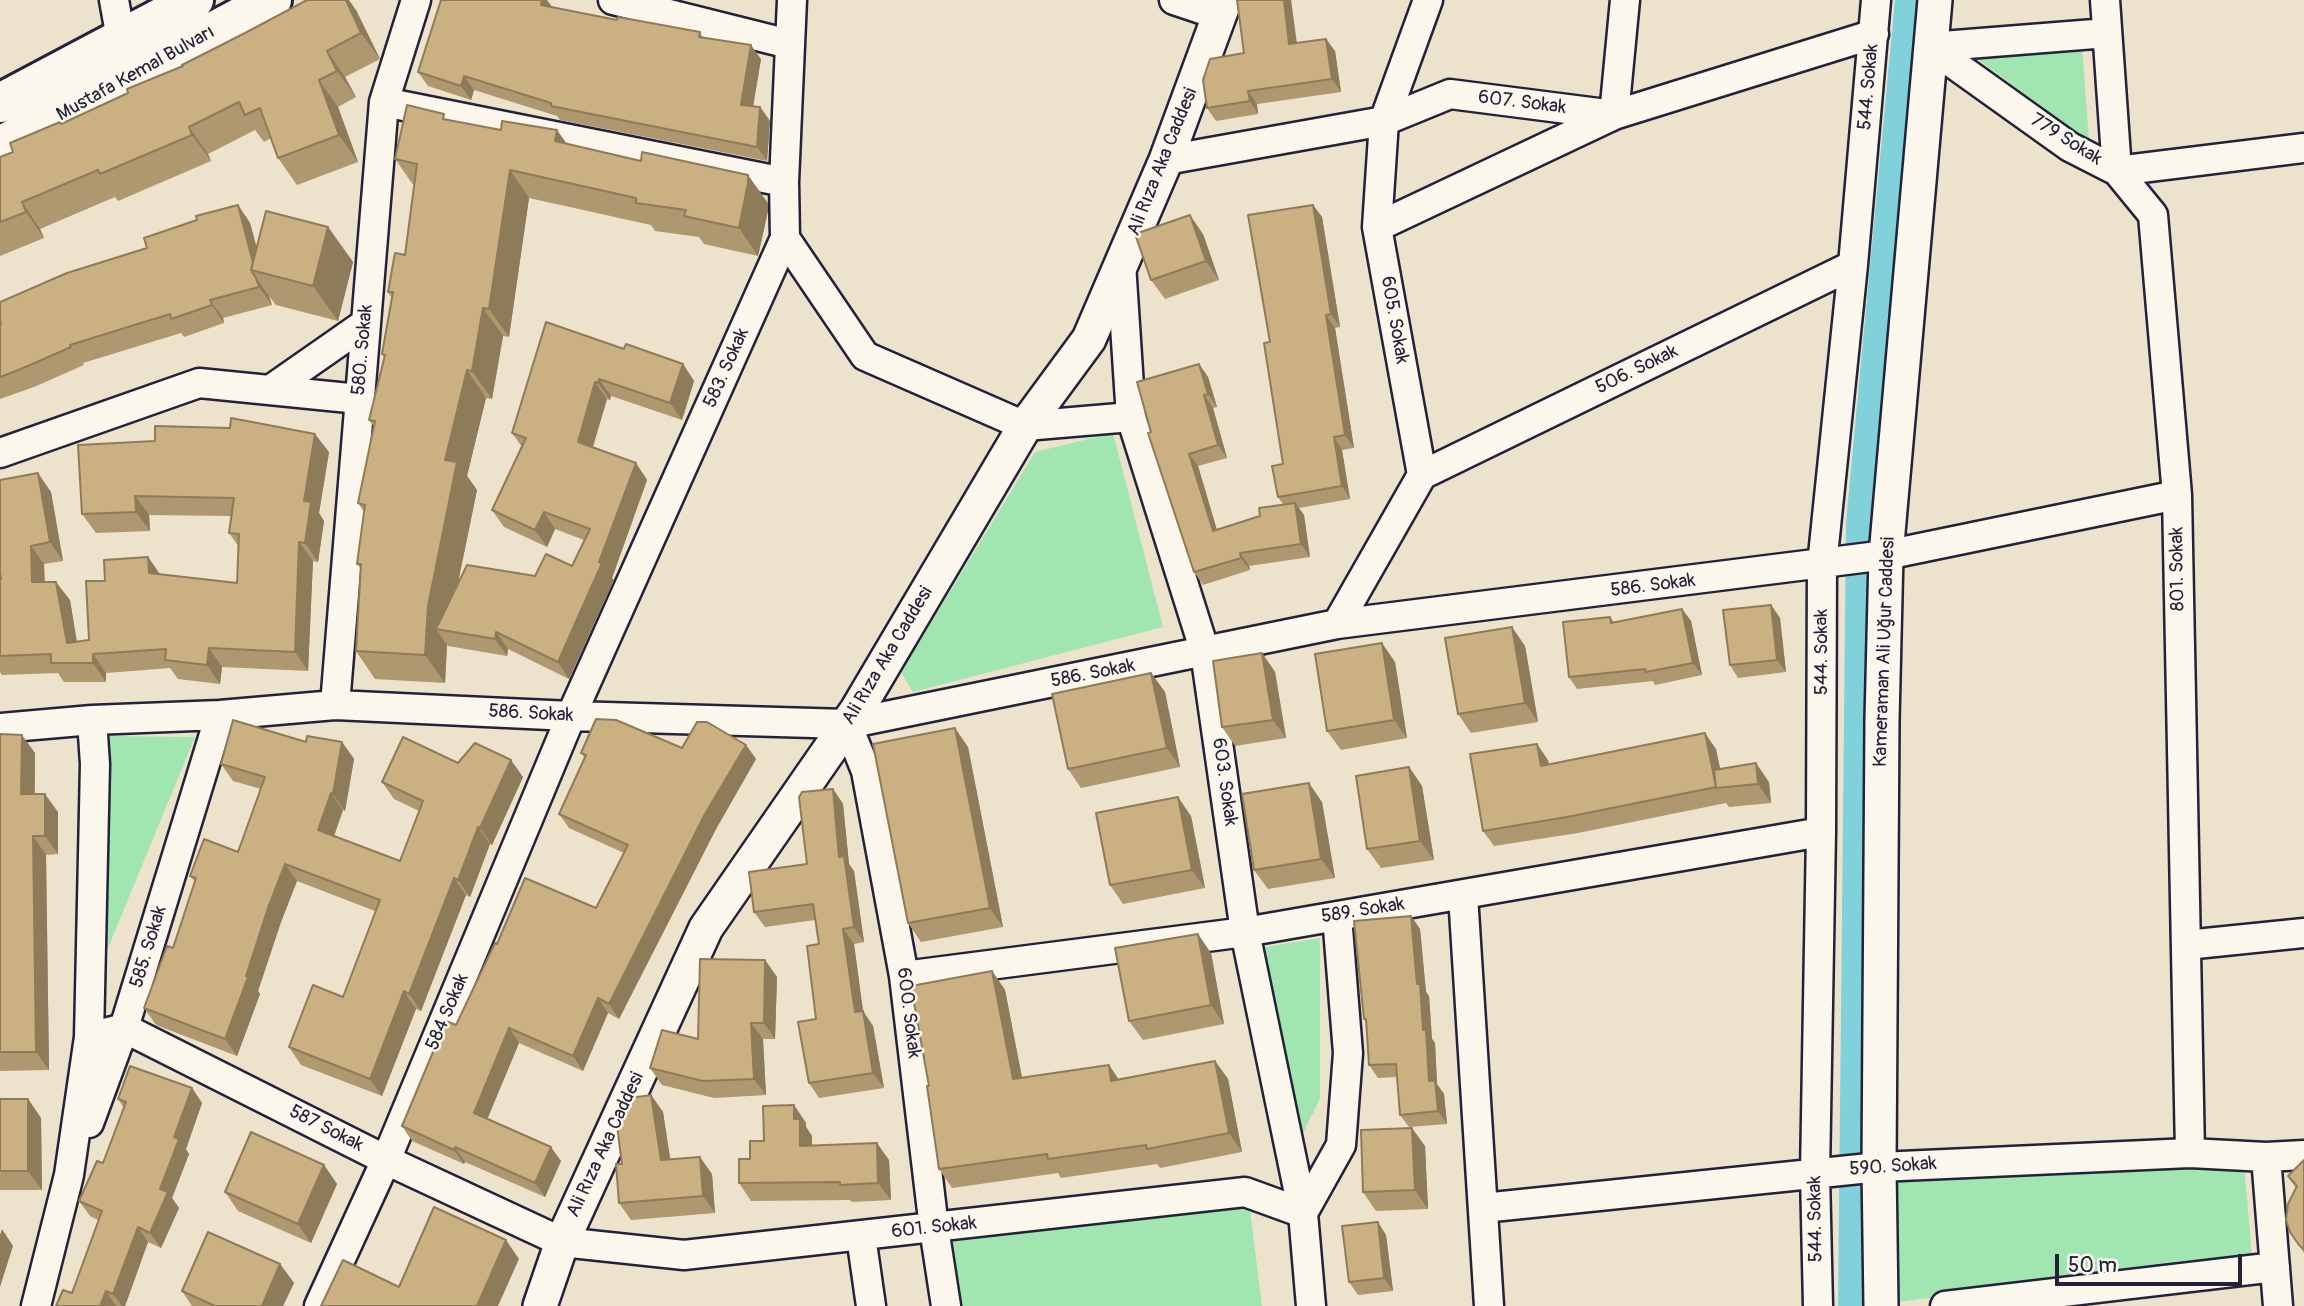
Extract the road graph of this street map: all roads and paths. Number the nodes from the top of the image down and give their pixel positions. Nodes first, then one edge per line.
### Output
1 (114, 0) edge
2 (194, 0) edge
3 (272, 0) edge
4 (416, 0) edge
5 (612, 0) edge
6 (792, 0) edge
7 (1174, 0) edge
8 (1429, 0) edge
9 (1625, 0) edge
10 (1877, 0) edge
11 (1935, 0) edge
12 (2105, 0) edge
13 (1222, 7) edge
14 (2107, 33) junction
15 (1874, 34) junction
16 (121, 39) junction
17 (789, 44) junction
18 (1930, 47) junction
19 (384, 102) junction
20 (0, 103) edge
21 (1614, 114) junction
22 (1384, 121) junction
23 (0, 146) edge
24 (2304, 148) edge
25 (1166, 160) junction
26 (2117, 171) junction
27 (785, 182) junction
28 (1377, 227) junction
29 (785, 238) junction
30 (1121, 264) junction
31 (1853, 265) junction
32 (366, 323) junction
33 (270, 390) junction
34 (359, 399) junction
35 (1131, 417) junction
36 (1025, 426) junction
37 (0, 453) edge
38 (1422, 475) junction
39 (2177, 495) junction
40 (1886, 555) junction
41 (1822, 565) junction
42 (1337, 624) junction
43 (1205, 652) junction
44 (335, 705) junction
45 (220, 715) junction
46 (571, 716) junction
47 (93, 720) junction
48 (847, 724) junction
49 (0, 728) edge
50 (1821, 832) junction
51 (1463, 895) junction
52 (1337, 916) junction
53 (1245, 932) junction
54 (2304, 933) edge
55 (2186, 945) junction
56 (904, 976) junction
57 (124, 1028) junction
58 (89, 1037) junction
59 (2190, 1153) junction
60 (2304, 1155) edge
61 (2266, 1157) junction
62 (386, 1160) junction
63 (1879, 1167) junction
64 (1815, 1174) junction
65 (69, 1175) junction
66 (1483, 1208) junction
67 (1303, 1213) junction
68 (934, 1228) junction
69 (861, 1236) junction
70 (562, 1242) junction
71 (2275, 1267) junction
72 (36, 1306) edge
73 (319, 1306) edge
74 (540, 1306) edge
75 (871, 1306) edge
76 (946, 1306) edge
77 (1311, 1306) edge
78 (1489, 1306) edge
79 (1818, 1306) edge
80 (1881, 1306) edge
81 (1945, 1306) edge
82 (2278, 1306) edge

1 - 16 street
2 - 16 main road, Mustafa Kemal Bulvarı
3 - 23 main road, Mustafa Kemal Bulvarı
4 - 19 street, 580.. Sokak
5 - 17 street
6 - 17 street, 583. Sokak
7 - 13 street
8 - 22 street, 605. Sokak
9 - 21 street
10 - 15 street, 544. Sokak
11 - 18 street, Kameraman Ali Uğur Caddesi
12 - 14 street
13 - 25 street, Ali Rıza Aka Caddesi
14 - 18 street
14 - 26 street
15 - 21 street, 607. Sokak
15 - 31 street, 544. Sokak
16 - 20 main road, Mustafa Kemal Bulvarı
17 - 27 street, 583. Sokak
18 - 26 street, 779 Sokak
18 - 40 street, Kameraman Ali Uğur Caddesi
19 - 27 street
19 - 32 street, 580.. Sokak
21 - 22 street, 607. Sokak
21 - 28 street
22 - 25 street, 607. Sokak
22 - 28 street, 605. Sokak
24 - 26 street, 779 Sokak
25 - 30 street, Ali Rıza Aka Caddesi
26 - 39 street, 801. Sokak
27 - 29 street, 583. Sokak
28 - 38 street, 605. Sokak
29 - 36 street
29 - 46 street, 583. Sokak
30 - 35 street, 603. Sokak
30 - 36 street, Ali Rıza Aka Caddesi
31 - 38 street, 506. Sokak
31 - 41 street, 544. Sokak
32 - 33 street
32 - 34 street, 580.. Sokak
33 - 34 street
33 - 37 street
34 - 44 street, 580.. Sokak
35 - 36 street
35 - 43 street, 603. Sokak
36 - 48 street, Ali Rıza Aka Caddesi
38 - 42 street
39 - 40 street, 586. Sokak
39 - 55 street, 801. Sokak
40 - 41 street, 586. Sokak
40 - 63 street, Kameraman Ali Uğur Caddesi
41 - 42 street, 586. Sokak
41 - 50 street, 544. Sokak
42 - 43 street, 586. Sokak
43 - 48 street, 586. Sokak
43 - 53 street, 603. Sokak
44 - 45 street, 586. Sokak
44 - 46 street, 586. Sokak
45 - 47 street, 586. Sokak
45 - 57 street, 585. Sokak
46 - 48 street, 586. Sokak
46 - 62 street, 584 Sokak
47 - 49 street, 586. Sokak
47 - 58 street, 585. Sokak
48 - 56 street, 600. Sokak
48 - 70 street, Ali Rıza Aka Caddesi
50 - 51 street, 589. Sokak
50 - 64 street, 544. Sokak
51 - 52 street, 589. Sokak
51 - 66 street
52 - 53 street, 589. Sokak
52 - 67 street
53 - 56 street, 589. Sokak
53 - 67 street, 603. Sokak
54 - 55 street
55 - 59 street, 801. Sokak
56 - 68 street, 600. Sokak
57 - 58 street
57 - 62 street, 587 Sokak
57 - 65 street, 585. Sokak
58 - 65 street, 585. Sokak
59 - 61 street, 590. Sokak
59 - 63 street, 590. Sokak
60 - 61 street, 590. Sokak
61 - 71 street
62 - 70 street, 587 Sokak
62 - 73 street, 584 Sokak
63 - 64 street, 590. Sokak
63 - 80 street, Kameraman Ali Uğur Caddesi
64 - 66 street, 590. Sokak
64 - 79 street, 544. Sokak
65 - 72 street, 585. Sokak
66 - 78 street
67 - 68 street, 601. Sokak
67 - 77 street, 603. Sokak
68 - 69 street, 601. Sokak
68 - 76 street, 600. Sokak
69 - 70 street, 601. Sokak
69 - 75 street
70 - 74 street, Ali Rıza Aka Caddesi
71 - 81 street
71 - 82 street

